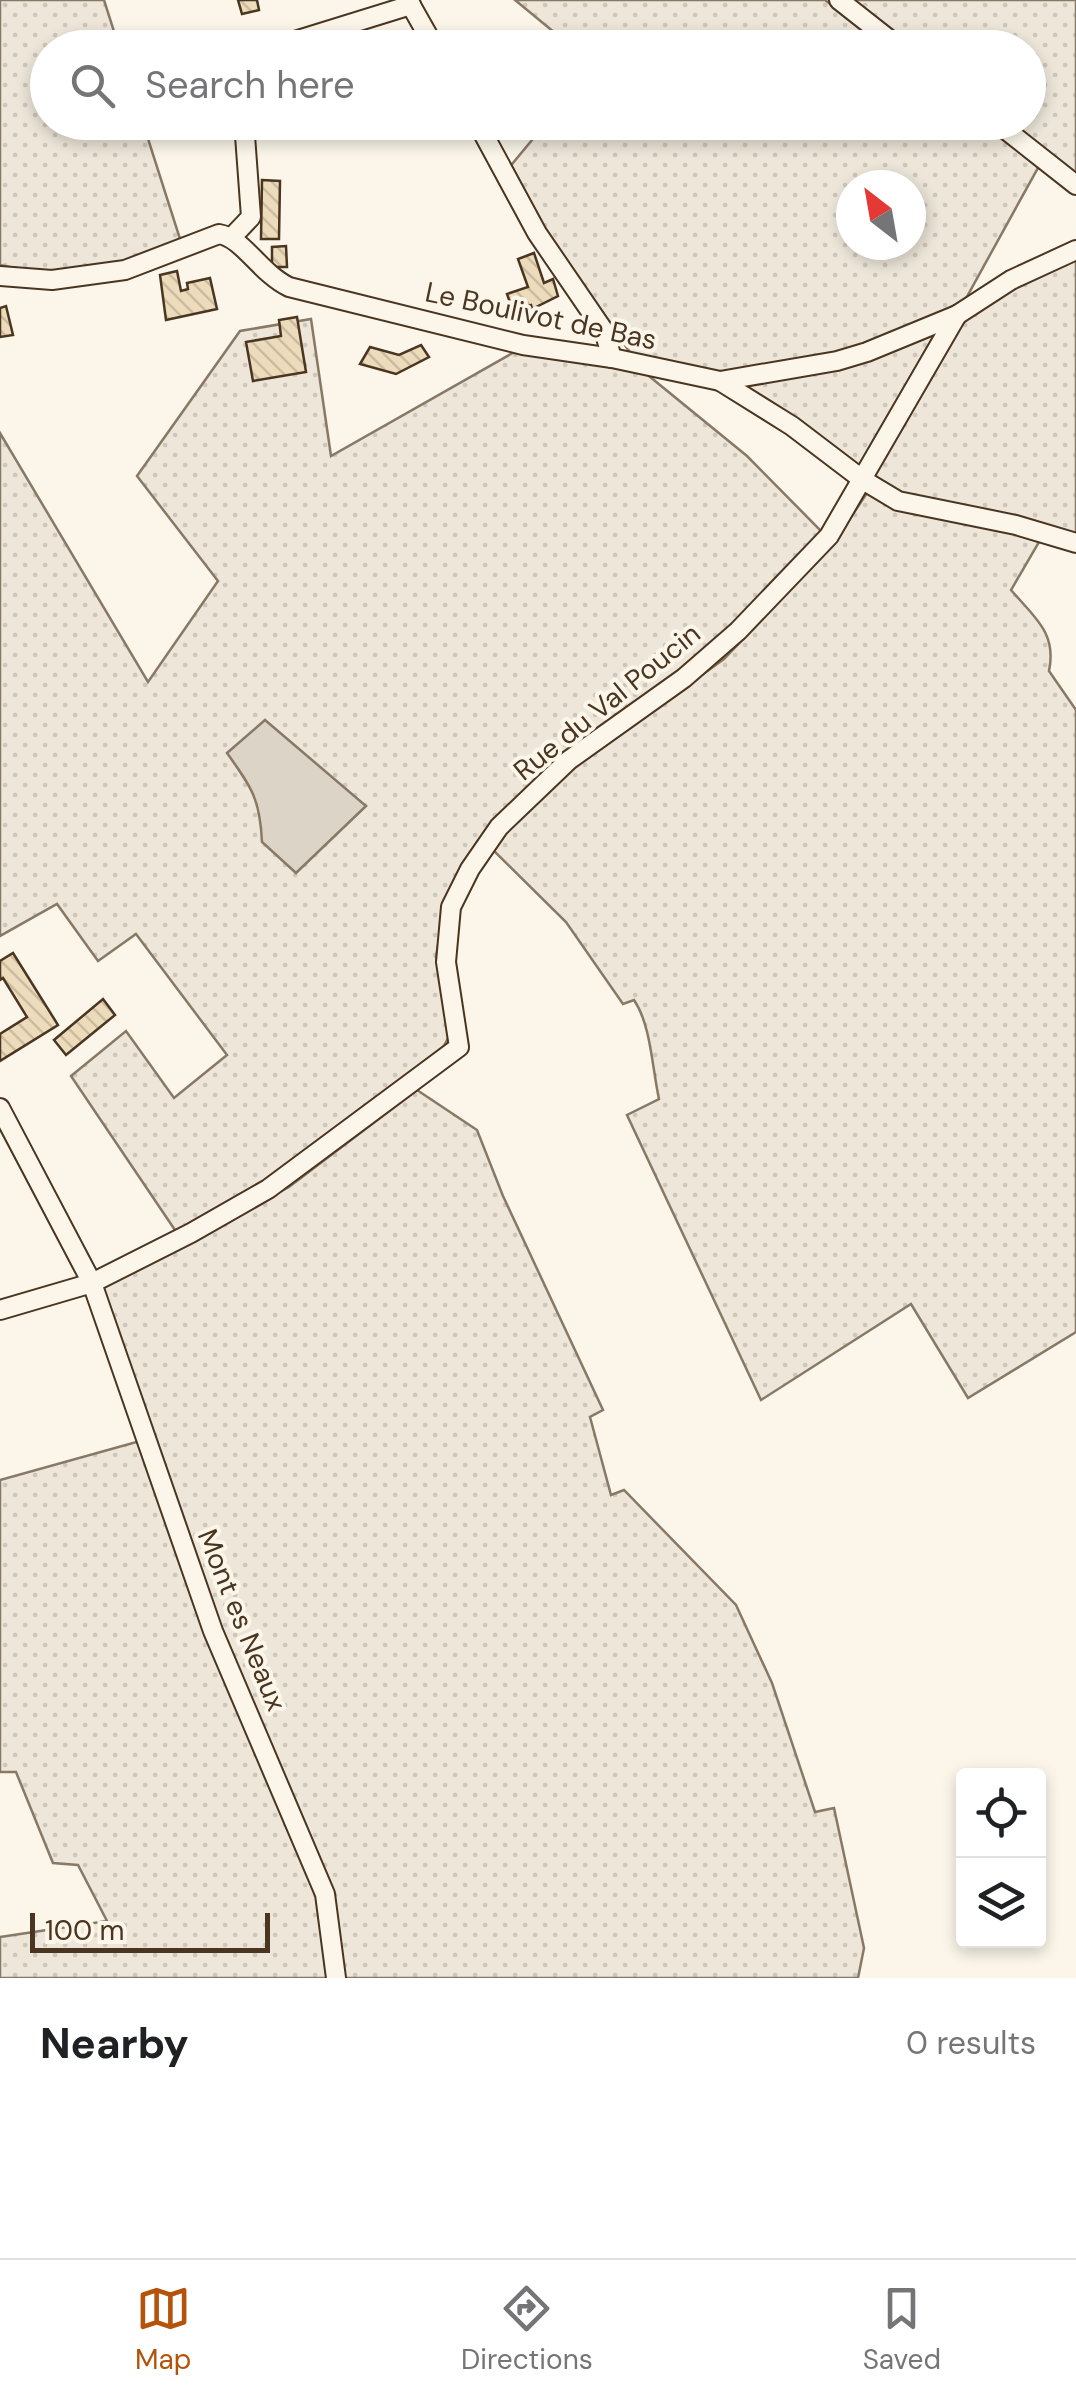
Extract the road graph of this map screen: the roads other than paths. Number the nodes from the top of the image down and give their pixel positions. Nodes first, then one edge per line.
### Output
1 (839, 0) edge
2 (410, 3) edge
3 (327, 30) edge
4 (425, 30) edge
5 (877, 30) edge
6 (245, 140) edge
7 (487, 140) edge
8 (1019, 140) edge
9 (1076, 185) edge
10 (233, 236) junction
11 (1076, 250) edge
12 (0, 276) edge
13 (957, 315) junction
14 (612, 358) junction
15 (720, 381) junction
16 (863, 480) junction
17 (1076, 543) edge
18 (0, 1108) edge
19 (92, 1283) junction
20 (0, 1310) edge
21 (336, 1978) edge

1 - 5 street
2 - 3 street
2 - 4 street
6 - 10 street
7 - 14 street
8 - 9 street
10 - 12 street
10 - 14 street, Le Boulivot de Bas
11 - 13 street, Le Boulivot de Bas
13 - 15 street, Le Boulivot de Bas
13 - 16 street, Rue du Val Poucin
14 - 15 street, Le Boulivot de Bas
15 - 16 street
16 - 17 street
16 - 19 street, Rue du Val Poucin
18 - 19 street, Mont es Neaux
19 - 20 street
19 - 21 street, Mont es Neaux

